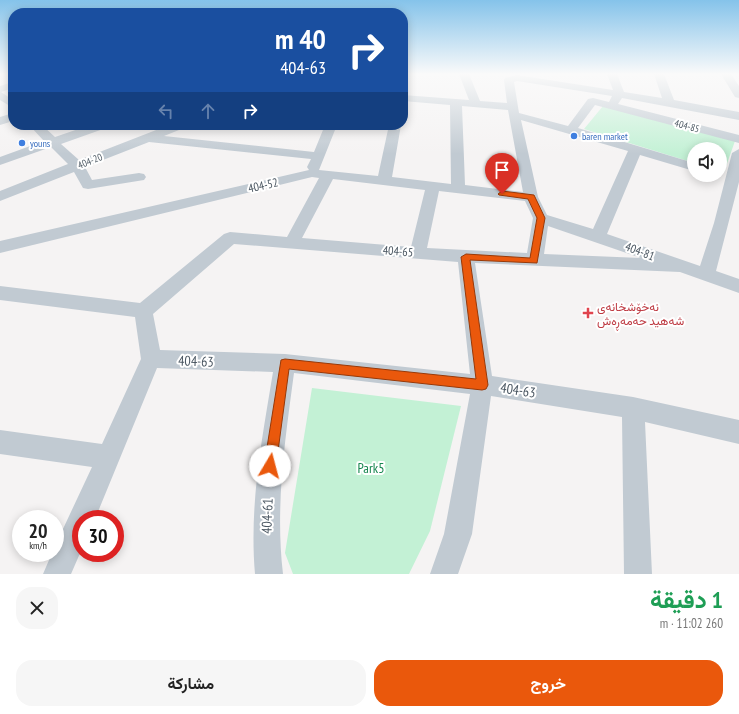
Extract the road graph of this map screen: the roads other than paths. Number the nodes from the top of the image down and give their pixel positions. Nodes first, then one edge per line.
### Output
1 (433, 101) edge
2 (474, 101) edge
3 (511, 101) edge
4 (593, 101) joint
5 (615, 101) edge
6 (660, 101) edge
7 (669, 102) joint
8 (456, 103) junction
9 (476, 105) junction
10 (611, 106) junction
11 (513, 111) junction
12 (739, 116) edge
13 (40, 130) edge
14 (88, 130) edge
15 (167, 130) edge
16 (329, 130) edge
17 (394, 130) edge
18 (571, 130) junction
19 (147, 138) junction
20 (739, 139) edge
21 (52, 143) junction
22 (635, 150) junction
23 (739, 153) edge
24 (318, 156) junction
25 (0, 161) edge
26 (687, 165) edge
27 (77, 166) junction
28 (312, 174) junction
29 (328, 175) junction
30 (139, 177) dead end
31 (730, 178) edge
32 (384, 181) junction
33 (433, 187) junction
34 (458, 189) junction
35 (0, 196) edge
36 (531, 197) junction
37 (541, 218) junction
38 (598, 236) junction
39 (292, 242) junction
40 (0, 247) edge
41 (418, 252) junction
42 (466, 257) junction
43 (534, 261) junction
44 (680, 266) junction
45 (706, 275) junction
46 (739, 286) edge
47 (0, 293) edge
48 (144, 311) junction
49 (150, 359) junction
50 (285, 364) junction
51 (482, 385) junction
52 (633, 408) junction
53 (739, 432) edge
54 (0, 442) edge
55 (110, 457) junction
56 (86, 510) edge
57 (72, 540) edge
58 (57, 574) edge
59 (269, 574) edge
60 (444, 574) edge
61 (638, 574) edge

1 - 8 street
2 - 9 street
3 - 11 street
4 - 10 street, 404-85
4 - 18 street
5 - 10 street
6 - 7 street
7 - 12 street
8 - 9 street
8 - 34 street
9 - 11 street
10 - 20 street, 404-85
11 - 18 street
11 - 36 street
13 - 21 street
14 - 21 street
15 - 19 street, 404-20
16 - 24 street
17 - 32 street
18 - 22 street
19 - 24 street
19 - 27 street, 404-20
21 - 25 street
21 - 27 street
22 - 26 street
22 - 38 street
23 - 31 street
24 - 28 street
27 - 30 street
27 - 35 street, 404-20
28 - 29 street, 404-52
28 - 40 street, 404-52
29 - 32 street, 404-52
29 - 39 street
31 - 45 street
32 - 33 street, 404-52
33 - 34 street, 404-52
33 - 41 street
34 - 36 street, 404-52
36 - 37 street
37 - 38 street, 404-81
37 - 43 street
38 - 44 street, 404-81
39 - 41 street, 404-65
39 - 48 street, 404-65
41 - 42 street, 404-65
42 - 43 street, 404-65
42 - 51 street
43 - 44 street, 404-65
44 - 45 street, 404-81
45 - 46 street, 404-81
47 - 48 street
48 - 49 street
49 - 50 street, 404-63
49 - 55 street
50 - 51 street, 404-63
50 - 59 street, 404-61
51 - 52 street, 404-63
51 - 60 street
52 - 53 street, 404-63
52 - 61 street
54 - 55 street
55 - 56 street
57 - 58 street

